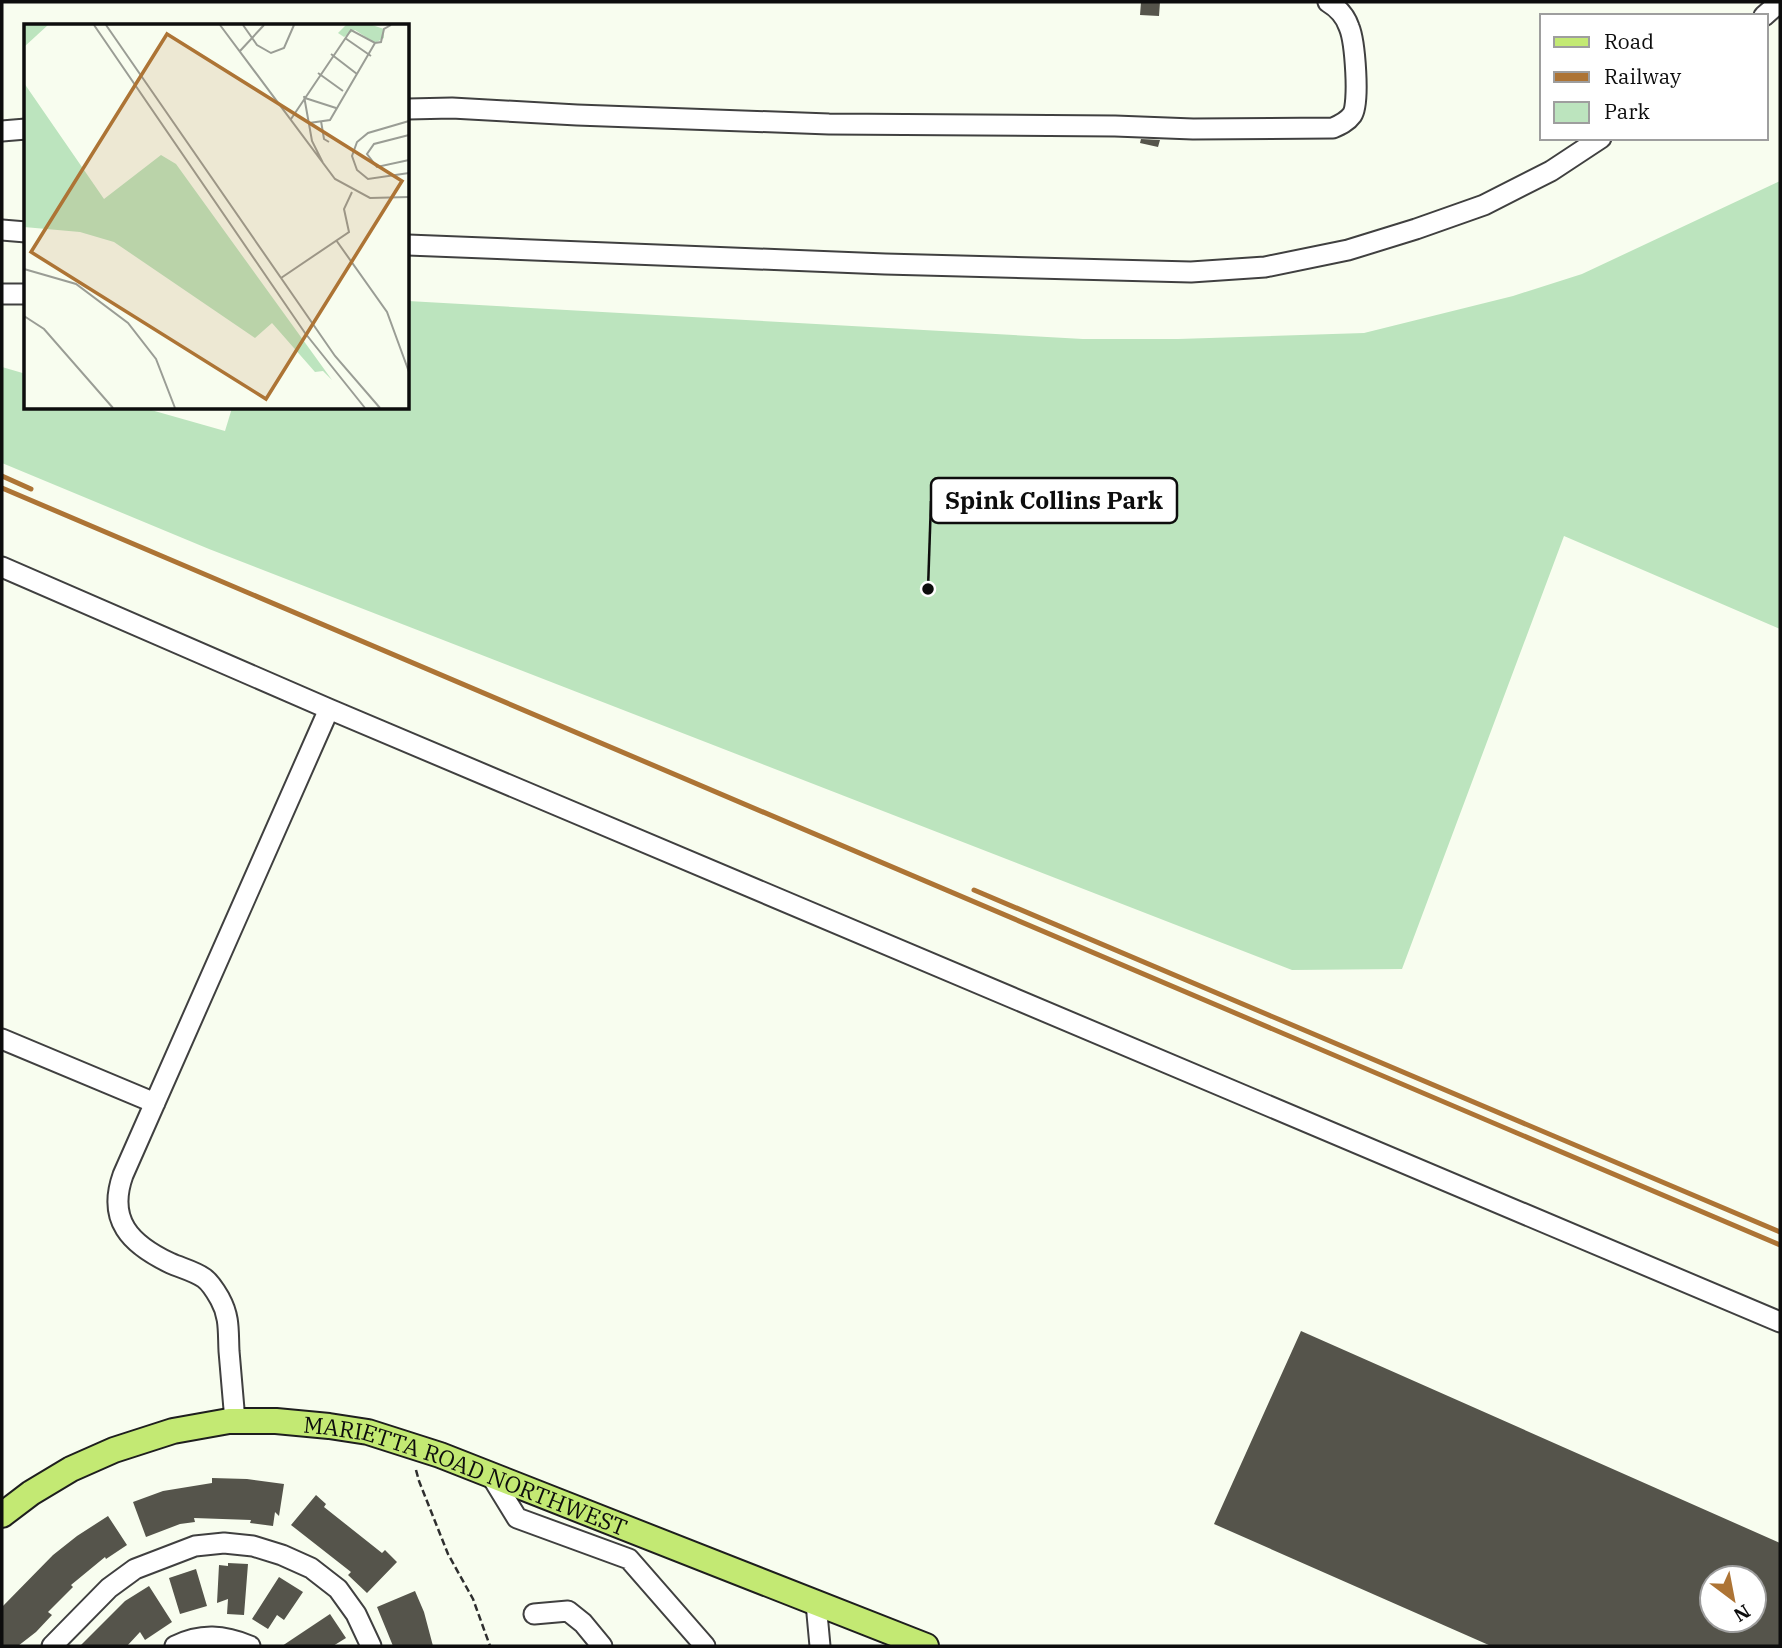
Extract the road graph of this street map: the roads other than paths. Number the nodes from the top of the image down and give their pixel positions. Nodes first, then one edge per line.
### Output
1 (1328, 2) edge
2 (1780, 2) edge
3 (1766, 14) edge
4 (410, 110) edge
5 (24, 129) edge
6 (2, 131) edge
7 (1598, 140) edge
8 (2, 230) edge
9 (24, 233) edge
10 (410, 245) edge
11 (24, 293) edge
12 (2, 294) edge
13 (2, 568) edge
14 (329, 709) junction
15 (2, 1039) edge
16 (155, 1102) junction
17 (1780, 1322) edge
18 (235, 1421) junction
19 (491, 1474) junction
20 (2, 1516) edge
21 (816, 1604) junction
22 (534, 1615) dead end
23 (52, 1646) edge
24 (175, 1646) edge
25 (250, 1646) edge
26 (372, 1646) edge
27 (602, 1646) edge
28 (705, 1646) edge
29 (820, 1646) edge
30 (926, 1646) edge

1 - 4 street
2 - 3 street
5 - 6 street
7 - 10 street
8 - 9 street
11 - 12 street
13 - 14 street
14 - 16 street
14 - 17 street
15 - 16 street
16 - 18 street
18 - 19 main road, MARIETTA ROAD NORTHWEST
18 - 20 main road, MARIETTA ROAD NORTHWEST
19 - 21 main road, MARIETTA ROAD NORTHWEST
19 - 28 street
21 - 29 street
21 - 30 main road, MARIETTA ROAD NORTHWEST
22 - 27 street
23 - 26 street
24 - 25 street

